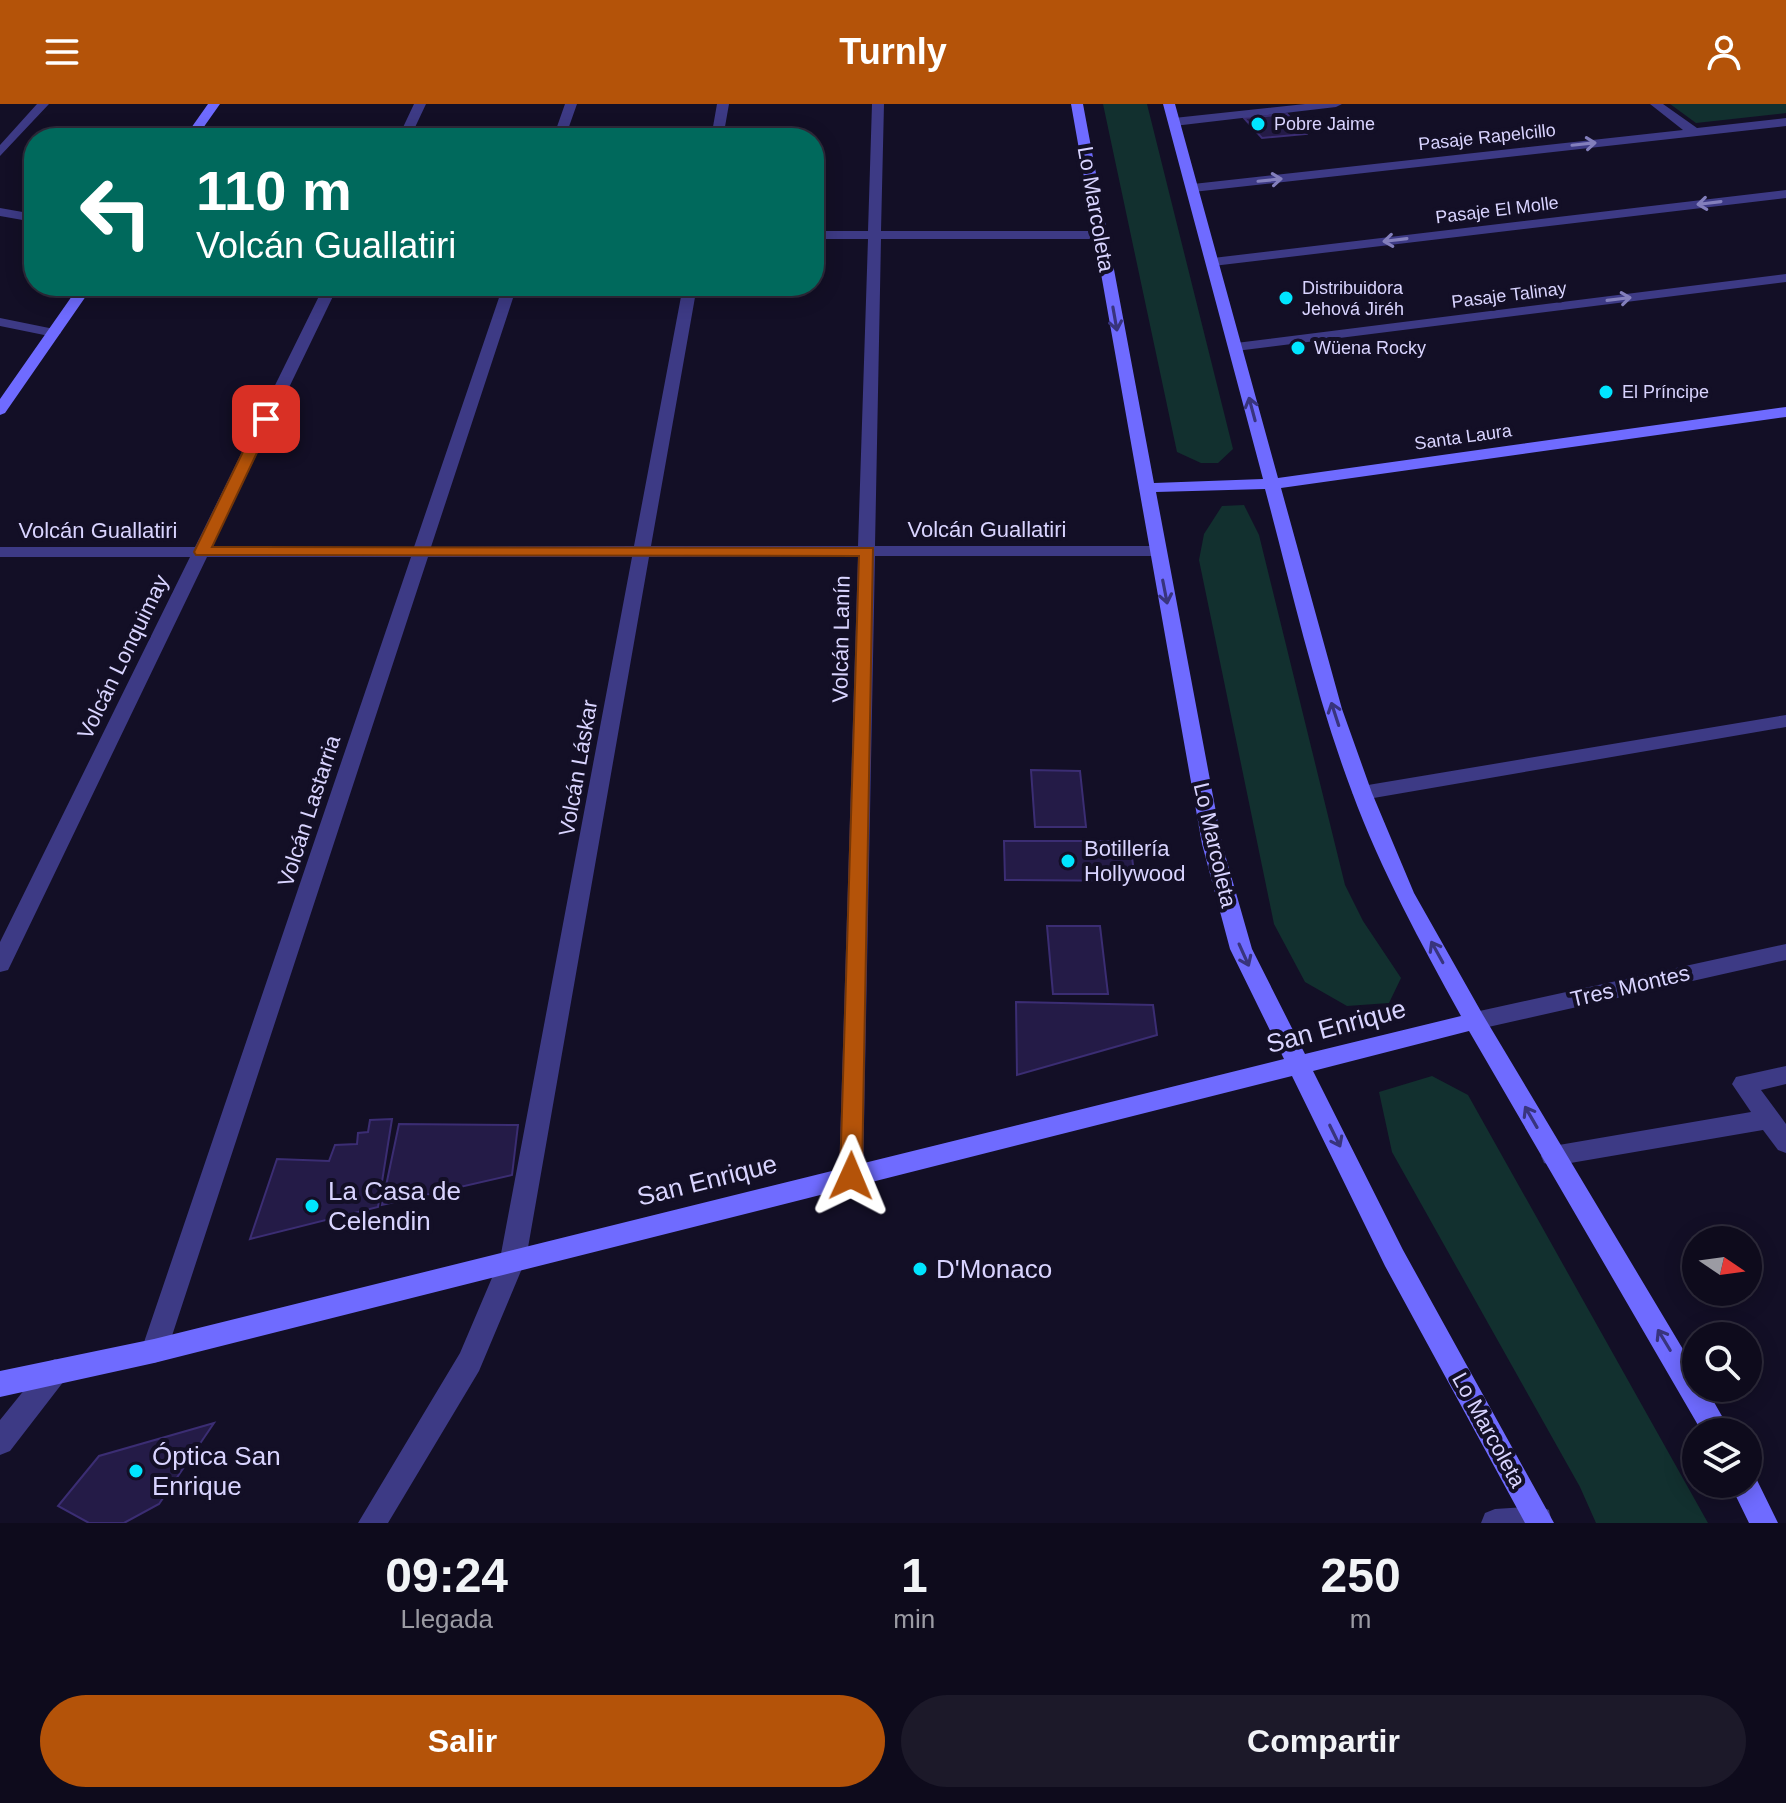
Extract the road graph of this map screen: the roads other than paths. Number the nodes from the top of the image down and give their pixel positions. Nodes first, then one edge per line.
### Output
1 (43, 104) edge
2 (214, 104) edge
3 (420, 104) edge
4 (571, 104) edge
5 (723, 104) edge
6 (878, 104) edge
7 (1077, 104) edge
8 (1169, 104) edge
9 (1336, 104) edge
10 (1656, 104) edge
11 (1174, 122) junction
12 (1786, 122) edge
13 (197, 128) edge
14 (409, 128) edge
15 (563, 128) edge
16 (719, 128) edge
17 (1694, 132) junction
18 (0, 152) edge
19 (1193, 188) junction
20 (1786, 194) edge
21 (0, 212) edge
22 (24, 216) edge
23 (824, 235) edge
24 (875, 235) junction
25 (1100, 235) junction
26 (1213, 262) junction
27 (1786, 278) edge
28 (79, 296) edge
29 (326, 296) edge
30 (507, 296) edge
31 (688, 296) edge
32 (0, 322) edge
33 (54, 333) junction
34 (1236, 347) junction
35 (0, 410) edge
36 (1785, 413) edge
37 (1272, 484) junction
38 (1145, 488) junction
39 (867, 551) junction
40 (1157, 551) junction
41 (0, 552) edge
42 (202, 552) junction
43 (421, 552) junction
44 (641, 552) junction
45 (1786, 721) edge
46 (1362, 793) junction
47 (1786, 952) edge
48 (0, 964) edge
49 (1475, 1021) junction
50 (1301, 1066) junction
51 (1786, 1075) edge
52 (1769, 1119) junction
53 (1786, 1143) edge
54 (1553, 1156) junction
55 (851, 1176) junction
56 (513, 1259) junction
57 (154, 1351) junction
58 (55, 1372) junction
59 (0, 1384) edge
60 (1709, 1418) edge
61 (0, 1442) edge
62 (1751, 1498) edge
63 (1539, 1522) edge
64 (372, 1523) edge
65 (1495, 1523) edge
66 (1764, 1523) edge

1 - 18 street
2 - 13 street
3 - 14 street
4 - 15 street
5 - 16 street
6 - 24 street, Volcán Lanín
7 - 25 street, Lo Marcoleta
8 - 11 street
9 - 11 street
10 - 17 street
11 - 19 street
12 - 17 street, Pasaje Rapelcillo
19 -> 17 street, Pasaje Rapelcillo
19 - 26 street
20 -> 26 street, Pasaje El Molle
21 - 22 street
23 - 24 street
24 - 25 street
24 - 39 street, Volcán Lanín
25 -> 38 street, Lo Marcoleta
26 - 34 street
34 -> 27 street, Pasaje Talinay
28 - 33 street
29 - 42 street, Volcán Lonquimay
30 - 43 street, Volcán Lastarria
31 - 44 street, Volcán Láskar
32 - 33 street
33 - 35 street
37 -> 34 street
36 - 37 street, Santa Laura
37 - 38 street, Santa Laura
46 -> 37 street
38 - 40 street, Lo Marcoleta
39 - 40 street, Volcán Guallatiri
39 - 44 street, Volcán Guallatiri
39 - 55 street, Volcán Lanín
40 -> 50 street, Lo Marcoleta
41 - 42 street, Volcán Guallatiri
42 - 43 street, Volcán Guallatiri
42 - 48 street, Volcán Lonquimay
43 - 44 street, Volcán Guallatiri
43 - 57 street, Volcán Lastarria
44 - 56 street, Volcán Láskar
45 - 46 street
49 -> 46 street
47 - 49 street, Tres Montes
49 - 50 street, San Enrique
54 -> 49 street
50 - 55 street, San Enrique
50 -> 63 street, Lo Marcoleta
51 - 52 street
52 - 53 street
52 - 54 street
60 -> 54 street
55 - 56 street, San Enrique
56 - 57 street, San Enrique
56 - 64 street, Volcán Láskar
57 - 58 street, San Enrique
58 - 59 street, San Enrique
58 - 61 street
62 - 66 street
63 - 65 street

